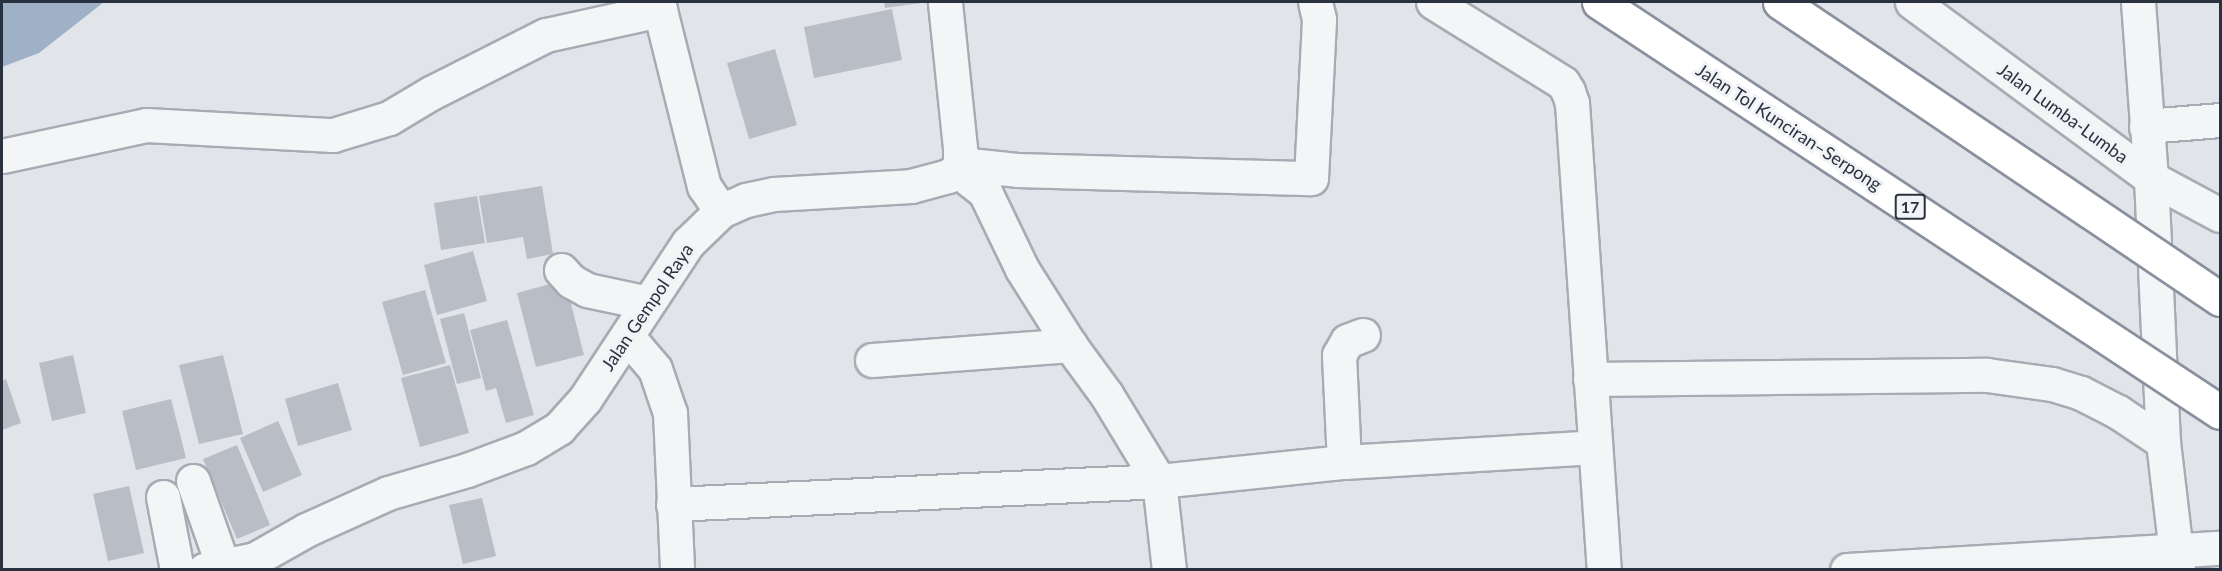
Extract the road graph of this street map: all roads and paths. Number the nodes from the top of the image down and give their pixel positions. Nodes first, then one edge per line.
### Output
1 (945, 2) edge
2 (1315, 2) edge
3 (1433, 2) edge
4 (1599, 2) edge
5 (1780, 2) edge
6 (1912, 2) edge
7 (2138, 2) edge
8 (659, 6) edge
9 (2220, 120) edge
10 (2146, 126) junction
11 (2, 156) edge
12 (959, 167) junction
13 (2151, 178) junction
14 (721, 211) junction
15 (2220, 215) edge
16 (561, 270) dead end
17 (2220, 299) edge
18 (648, 303) junction
19 (1364, 335) dead end
20 (627, 336) junction
21 (1070, 345) junction
22 (872, 360) dead end
23 (1590, 379) junction
24 (2220, 412) edge
25 (2163, 442) junction
26 (1595, 447) junction
27 (1344, 462) junction
28 (1159, 481) junction
29 (193, 482) dead end
30 (162, 497) dead end
31 (673, 504) junction
32 (2220, 548) edge
33 (2177, 559) edge
34 (1951, 566) edge
35 (213, 568) edge
36 (177, 570) edge
37 (677, 570) edge
38 (1169, 570) edge
39 (1604, 570) edge
40 (1847, 570) edge

1 - 12 street
2 - 12 street
3 - 23 street
4 - 24 highway, Jalan Tol Kunciran–Serpong / 17, bridge
5 - 17 highway, bridge
6 - 13 street, Jalan Lumba-Lumba
7 - 10 street
8 - 11 street
8 - 14 street
9 - 10 street
10 - 13 street
12 - 14 street, Jalan Gempol Raya
12 - 21 street
13 - 15 street, Jalan Lumba-Lumba
13 - 25 street
14 - 18 street, Jalan Gempol Raya
16 - 18 street
18 - 20 street, Jalan Gempol Raya
19 - 27 street
20 - 31 street
20 - 35 street, Jalan Gempol Raya
21 - 22 street
21 - 28 street
23 - 25 street
23 - 26 street
25 - 33 street
26 - 27 street
26 - 39 street
27 - 28 street
28 - 31 street
28 - 38 street
29 - 35 street
30 - 36 street
31 - 37 street
32 - 33 street
33 - 34 street
34 - 40 street

